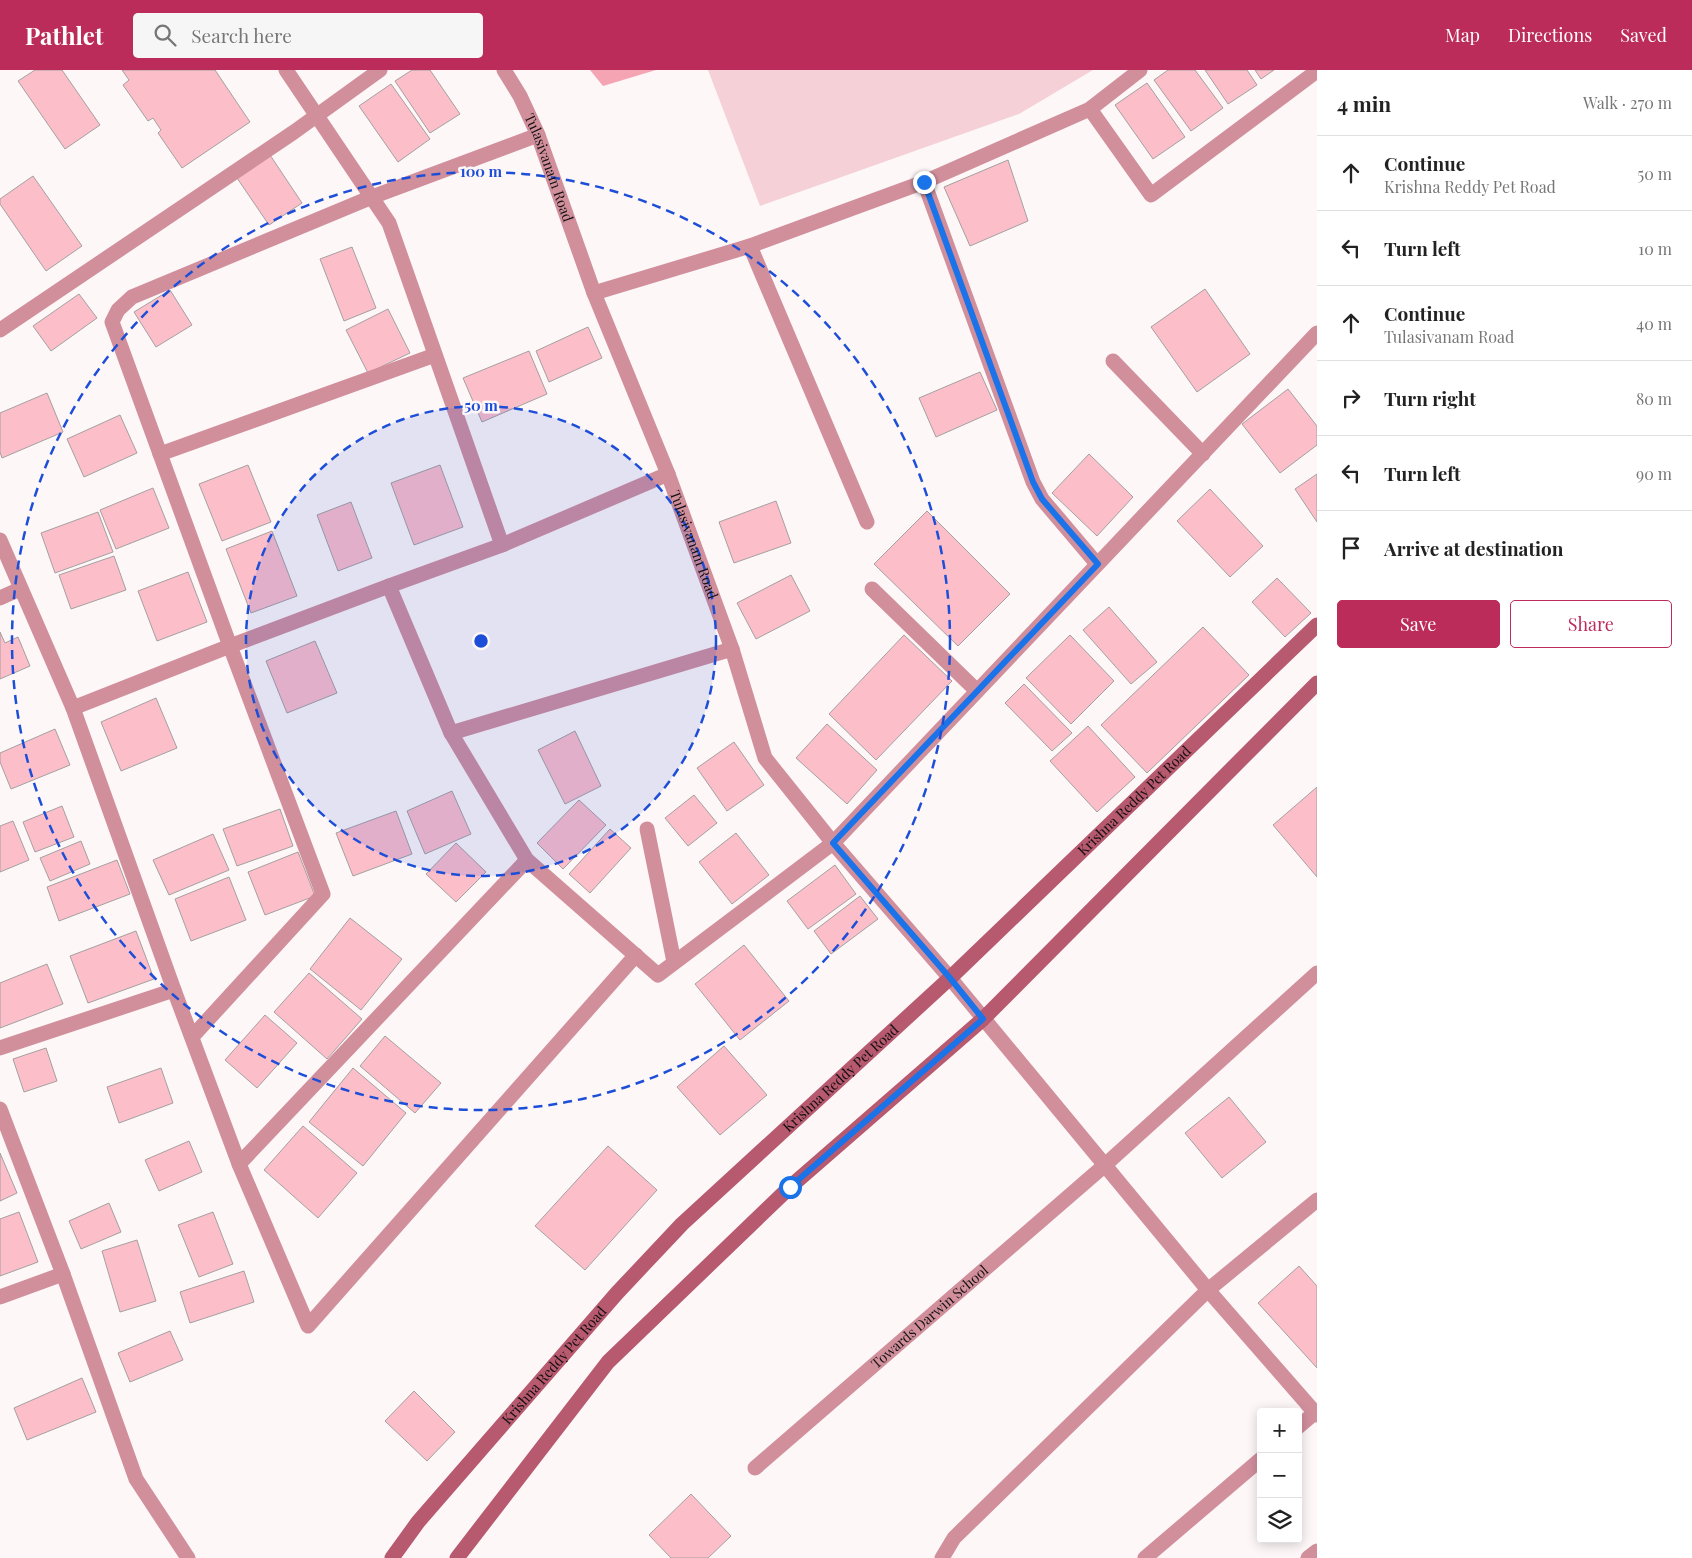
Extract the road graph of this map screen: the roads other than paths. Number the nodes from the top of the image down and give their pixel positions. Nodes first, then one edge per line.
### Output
1 (286, 70) edge
2 (380, 70) edge
3 (504, 70) edge
4 (1140, 70) edge
5 (1317, 71) edge
6 (1090, 109) junction
7 (317, 116) junction
8 (538, 135) junction
9 (924, 182) junction
10 (372, 198) junction
11 (750, 246) junction
12 (594, 294) junction
13 (0, 330) edge
14 (1317, 333) edge
15 (435, 355) junction
16 (1113, 361) dead end
17 (160, 454) junction
18 (1202, 454) junction
19 (668, 474) junction
20 (866, 522) dead end
21 (0, 540) edge
22 (502, 545) junction
23 (1098, 564) junction
24 (389, 586) junction
25 (20, 588) junction
26 (872, 589) dead end
27 (0, 598) edge
28 (1317, 625) edge
29 (230, 646) junction
30 (732, 649) junction
31 (1317, 683) edge
32 (977, 691) junction
33 (73, 708) junction
34 (451, 733) junction
35 (647, 829) dead end
36 (833, 843) junction
37 (527, 860) junction
38 (636, 956) junction
39 (674, 962) junction
40 (1317, 972) edge
41 (950, 978) junction
42 (174, 990) junction
43 (983, 1019) junction
44 (192, 1038) junction
45 (0, 1048) edge
46 (0, 1109) edge
47 (3, 1130) edge
48 (239, 1164) junction
49 (1105, 1165) junction
50 (1317, 1200) edge
51 (63, 1274) junction
52 (1208, 1290) junction
53 (0, 1297) edge
54 (1316, 1413) edge
55 (1302, 1424) edge
56 (1257, 1462) edge
57 (755, 1468) dead end
58 (1317, 1551) edge
59 (188, 1558) edge
60 (392, 1558) edge
61 (457, 1558) edge
62 (942, 1558) edge
63 (1145, 1558) edge
64 (1308, 1558) edge

1 - 7 street
2 - 7 street
3 - 8 street, Tulasivanam Road
4 - 6 street
5 - 6 street
6 - 9 street
7 - 10 street
7 - 13 street
8 - 10 street
8 - 12 street, Tulasivanam Road
9 - 11 street
9 - 23 street
10 - 15 street
10 - 17 street
11 - 12 street
11 - 20 street
12 - 19 street, Tulasivanam Road
14 - 18 street
15 - 17 street
15 - 22 street
16 - 18 street
17 - 29 street
18 - 23 street
19 - 22 street
19 - 30 street, Tulasivanam Road
21 - 25 street
22 - 24 street
23 - 32 street
24 - 29 street
24 - 34 street
25 - 27 street
25 - 33 street
26 - 32 street
28 - 41 main road, Krishna Reddy Pet Road
29 - 33 street
29 - 44 street
30 - 34 street
30 - 36 street, Tulasivanam Road
31 - 43 main road
32 - 36 street
33 - 42 street
34 - 37 street
35 - 39 street
36 - 39 street
36 - 41 street, Tulasivanam Road
37 - 38 street
37 - 48 street
38 - 39 street
38 - 48 street
40 - 49 street, Towards Darwin School
41 - 43 street, Tulasivanam Road
41 - 60 main road, Krishna Reddy Pet Road
42 - 44 street
42 - 45 street
43 - 49 street, Tulasivanam Road
43 - 61 main road
44 - 48 street
46 - 47 street
47 - 51 street
49 - 52 street, Tulasivanam Road
49 - 57 street, Towards Darwin School
50 - 52 street
51 - 53 street
51 - 59 street
52 - 54 street, Tulasivanam Road
52 - 62 street
54 - 55 street
56 - 63 street
58 - 64 street

